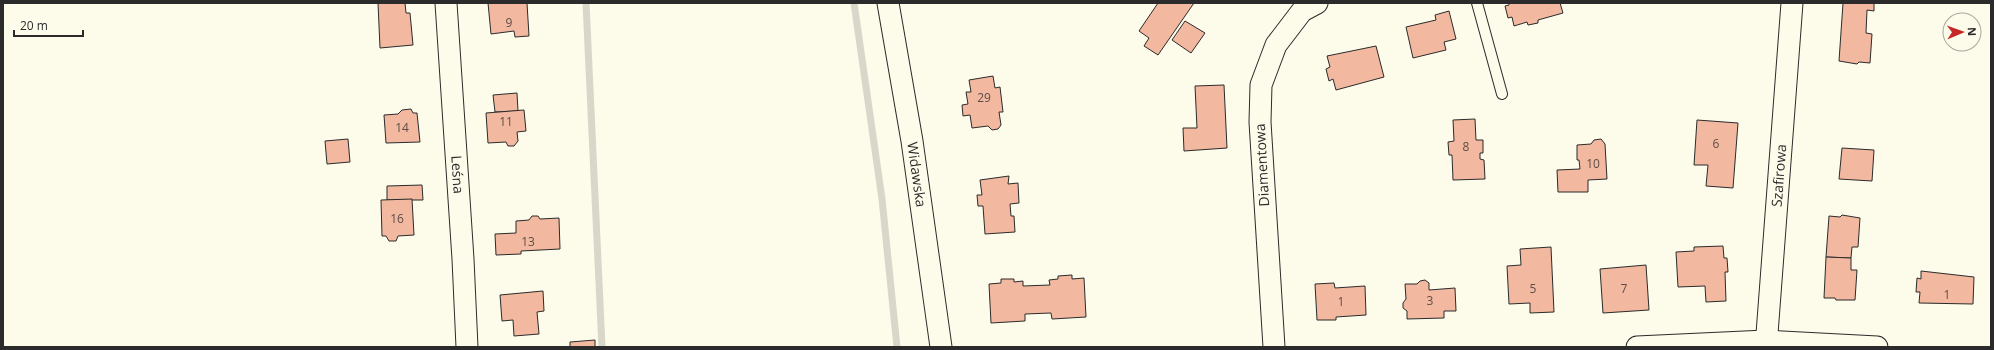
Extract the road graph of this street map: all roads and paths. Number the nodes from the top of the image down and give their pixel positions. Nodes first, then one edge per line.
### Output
1 (446, 3) edge
2 (888, 3) edge
3 (1317, 3) edge
4 (1477, 3) edge
5 (1792, 3) edge
6 (1502, 94) dead end
7 (1766, 344) edge
8 (467, 347) edge
9 (941, 347) edge
10 (1274, 347) edge
11 (1637, 347) edge
12 (1877, 347) edge

1 - 8 street, Leśna
2 - 9 street, Widawska
3 - 10 street, Diamentowa
4 - 6 lane
5 - 7 street, Szafirowa
7 - 11 street
7 - 12 street

